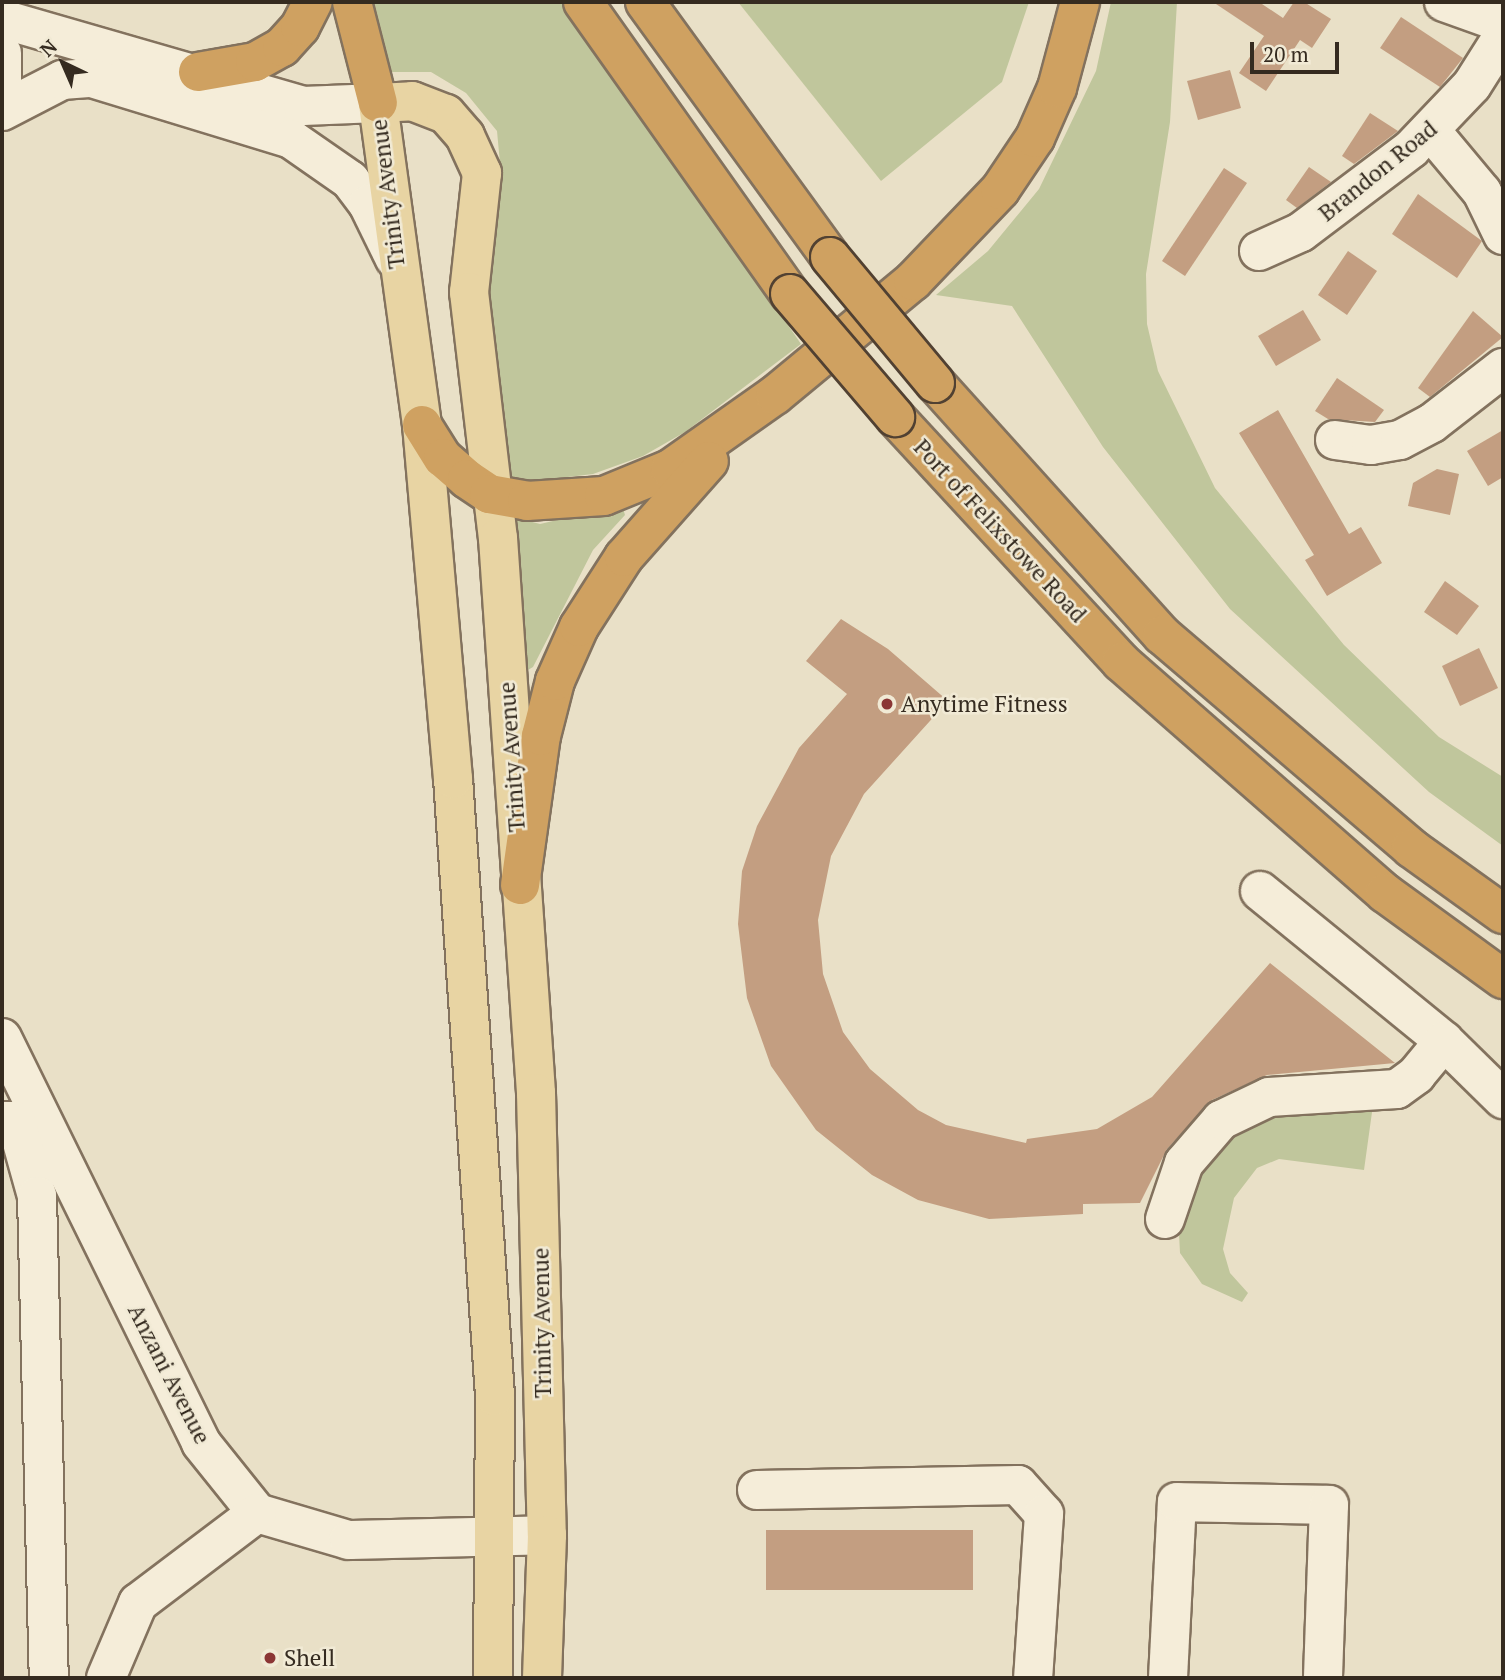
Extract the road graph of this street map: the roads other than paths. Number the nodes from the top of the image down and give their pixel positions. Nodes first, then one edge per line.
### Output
1 (313, 2) edge
2 (352, 2) edge
3 (583, 2) edge
4 (645, 2) edge
5 (1080, 2) edge
6 (1444, 2) edge
7 (2, 19) edge
8 (1503, 23) edge
9 (1503, 36) edge
10 (2, 53) edge
11 (198, 72) junction
12 (2, 97) edge
13 (378, 103) junction
14 (2, 111) edge
15 (1431, 131) junction
16 (1503, 235) edge
17 (1259, 251) dead end
18 (395, 259) junction
19 (1503, 368) edge
20 (775, 395) junction
21 (422, 425) junction
22 (1335, 440) dead end
23 (489, 494) junction
24 (520, 885) junction
25 (1260, 891) dead end
26 (1503, 914) edge
27 (1503, 979) edge
28 (2, 1038) edge
29 (1444, 1041) junction
30 (1503, 1099) edge
31 (2, 1121) edge
32 (1165, 1219) dead end
33 (757, 1490) dead end
34 (257, 1513) junction
35 (495, 1535) junction
36 (547, 1535) junction
37 (49, 1678) edge
38 (106, 1678) edge
39 (493, 1678) edge
40 (542, 1678) edge
41 (1034, 1678) edge
42 (1168, 1678) edge
43 (1323, 1678) edge

1 - 11 highway
2 - 13 highway
3 - 27 highway, Port of Felixstowe Road, bridge
4 - 26 highway, bridge
5 - 20 highway
6 - 8 street
7 - 11 street
9 - 15 street, Brandon Road
10 - 12 street
11 - 13 street
13 - 18 main road, Trinity Avenue
13 - 23 main road, Trinity Avenue
14 - 18 street
15 - 16 street
15 - 17 street, Brandon Road
18 - 21 main road, Trinity Avenue
19 - 22 street
20 - 23 highway
20 - 24 highway
21 - 23 highway
21 - 35 main road, Trinity Avenue
23 - 24 main road, Trinity Avenue
24 - 36 main road, Trinity Avenue
25 - 29 street
28 - 34 street, Anzani Avenue
29 - 30 street
29 - 32 street
31 - 37 street
33 - 41 street
34 - 35 street
34 - 38 street
35 - 36 street
35 - 39 main road, Trinity Avenue
36 - 40 main road, Trinity Avenue
42 - 43 street

